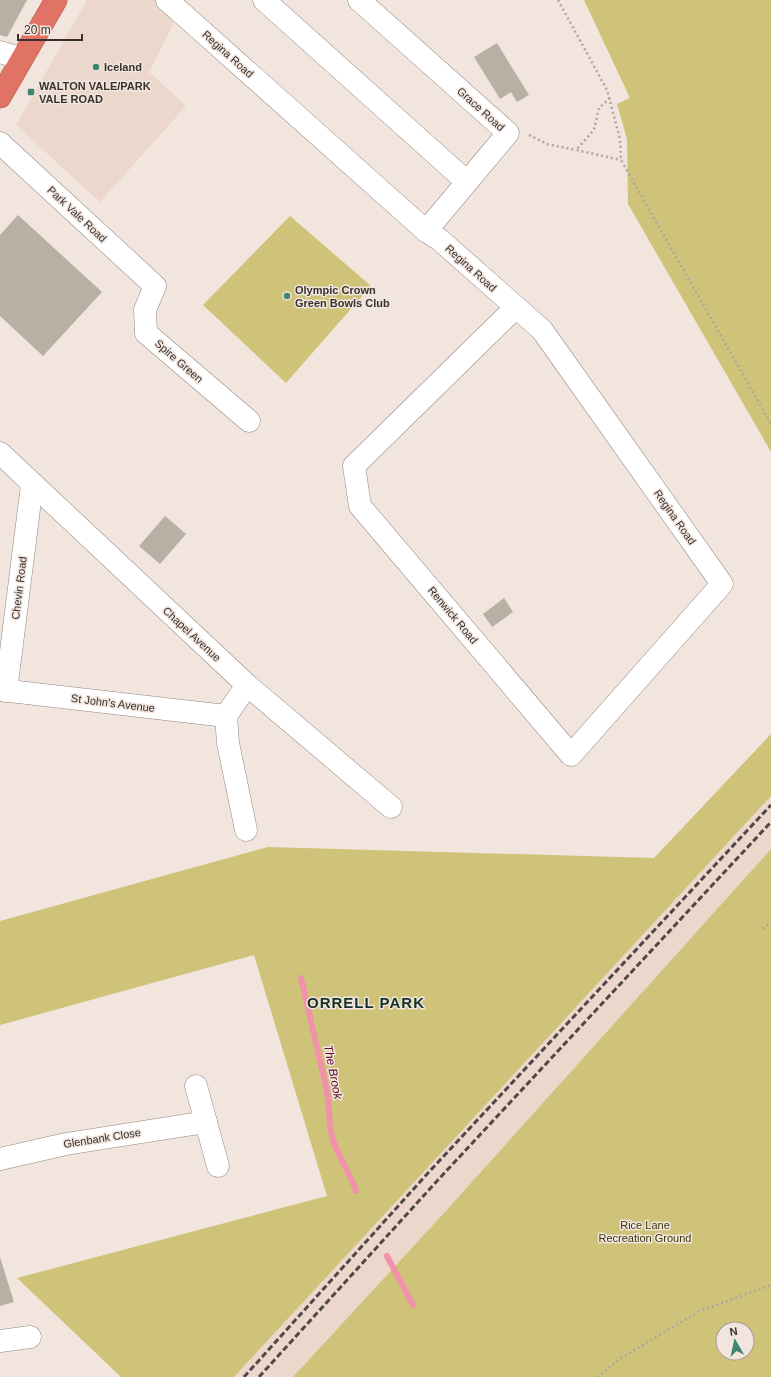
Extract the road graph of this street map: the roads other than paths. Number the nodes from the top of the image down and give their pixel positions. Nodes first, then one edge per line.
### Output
1 (56, 0) edge
2 (168, 0) edge
3 (264, 0) edge
4 (359, 0) edge
5 (0, 52) edge
6 (21, 58) junction
7 (0, 97) edge
8 (0, 143) edge
9 (467, 182) junction
10 (426, 231) junction
11 (155, 286) joint
12 (516, 307) junction
13 (249, 422) dead end
14 (0, 453) edge
15 (32, 485) junction
16 (722, 584) joint
17 (247, 685) junction
18 (3, 690) edge
19 (226, 716) junction
20 (391, 807) dead end
21 (246, 830) dead end
22 (196, 1086) dead end
23 (206, 1122) junction
24 (0, 1159) edge
25 (218, 1166) dead end
26 (30, 1337) dead end
27 (0, 1341) edge

1 - 6 highway
2 - 10 street, Regina Road
3 - 9 street
4 - 9 street, Grace Road
5 - 6 street
6 - 7 highway
8 - 11 street, Park Vale Road
9 - 10 street, Grace Road
10 - 12 street, Regina Road
11 - 13 street, Spire Green
12 - 16 street, Regina Road
12 - 16 street, Renwick Road
14 - 15 street, Chapel Avenue
15 - 17 street, Chapel Avenue
15 - 18 street, Chevin Road
17 - 19 street
17 - 20 street, Chapel Avenue
18 - 19 street, St John's Avenue
19 - 21 street
22 - 23 street
23 - 24 street, Glenbank Close
23 - 25 street
26 - 27 street

